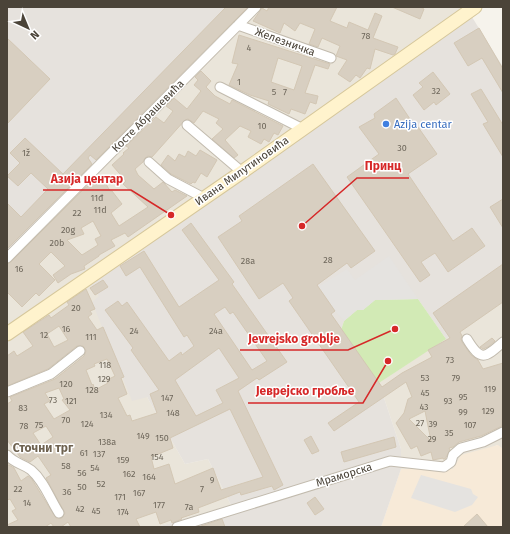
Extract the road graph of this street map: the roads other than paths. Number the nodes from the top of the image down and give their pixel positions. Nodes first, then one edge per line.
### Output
1 (256, 7) edge
2 (475, 7) edge
3 (238, 25) junction
4 (331, 58) dead end
5 (220, 87) dead end
6 (187, 125) dead end
7 (302, 129) junction
8 (150, 162) dead end
9 (242, 172) junction
10 (204, 198) junction
11 (7, 258) edge
12 (7, 334) edge
13 (468, 339) dead end
14 (503, 342) edge
15 (80, 351) dead end
16 (7, 392) edge
17 (503, 432) edge
18 (7, 455) edge
19 (59, 513) dead end
20 (177, 527) edge

1 - 3 street, Косте Абрашевића
2 - 7 street, Ивана Милутиновића
3 - 4 street, Железничка
3 - 11 street, Косте Абрашевића
5 - 7 street
6 - 9 street
7 - 9 street, Ивана Милутиновића
8 - 10 street
9 - 10 street, Ивана Милутиновића
10 - 12 street, Ивана Милутиновића
13 - 14 street
15 - 16 street
17 - 20 street, Мраморска
18 - 19 street

